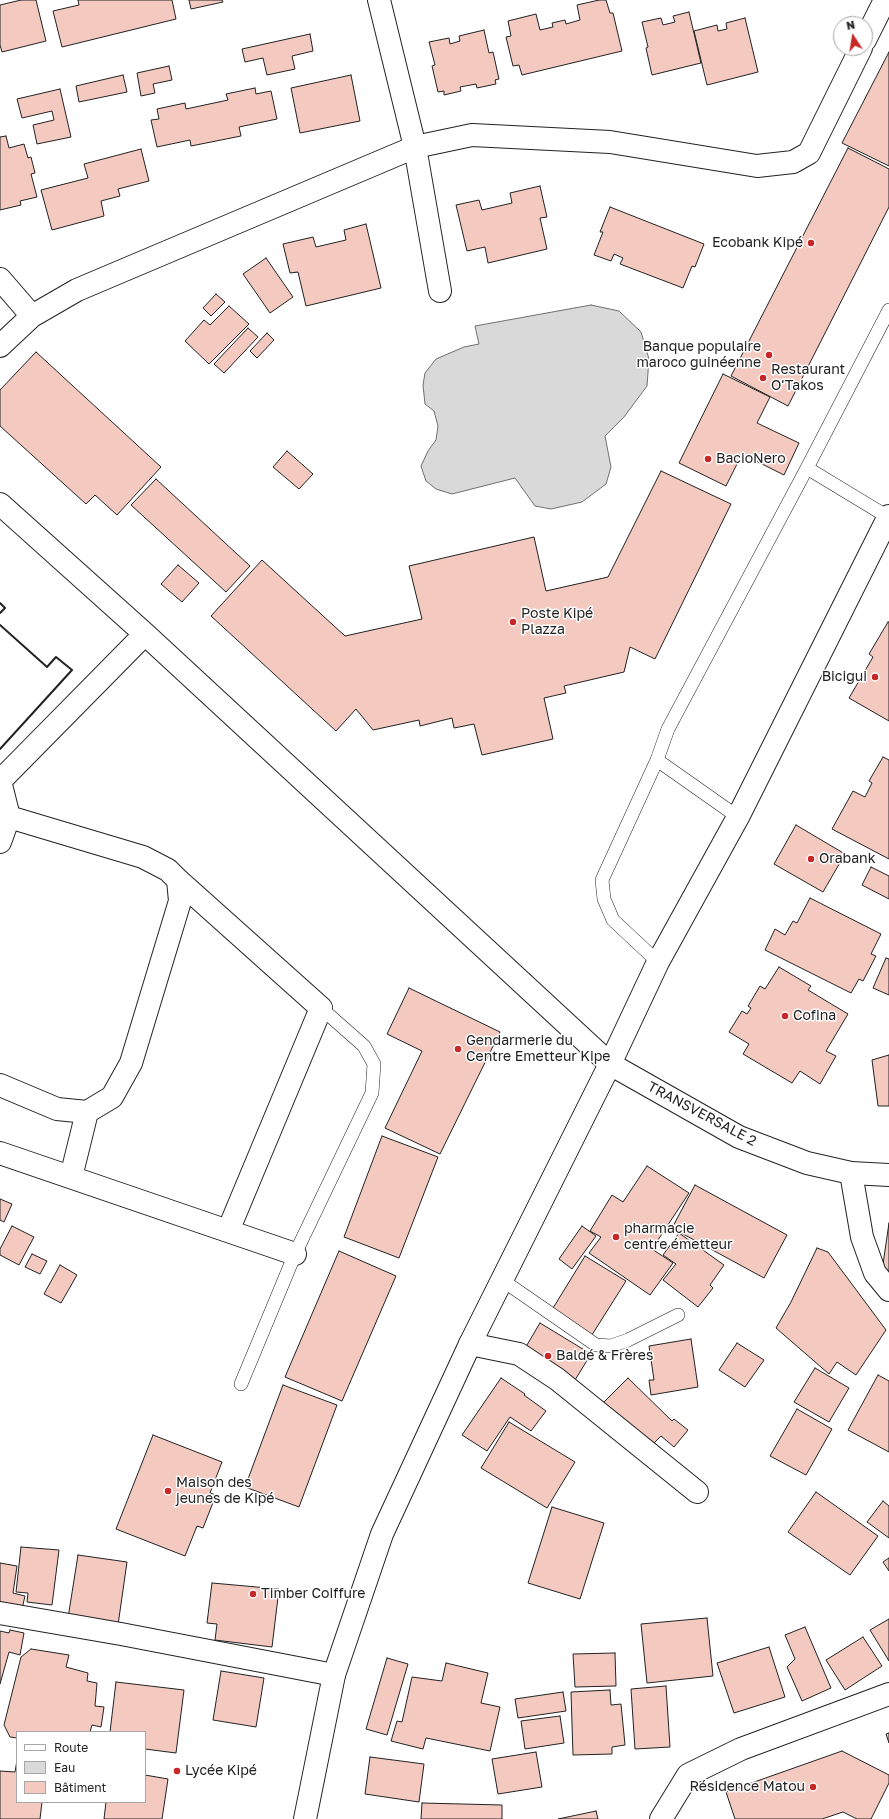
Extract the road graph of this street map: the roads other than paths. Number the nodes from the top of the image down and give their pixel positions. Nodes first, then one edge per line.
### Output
1 (380, 0) edge
2 (885, 0) edge
3 (873, 24) edge
4 (857, 56) edge
5 (415, 147) junction
6 (0, 279) edge
7 (440, 291) dead end
8 (889, 310) edge
9 (32, 316) junction
10 (0, 346) edge
11 (807, 468) junction
12 (0, 504) edge
13 (889, 517) edge
14 (145, 634) junction
15 (657, 760) junction
16 (0, 781) edge
17 (738, 816) junction
18 (10, 817) junction
19 (0, 842) edge
20 (178, 880) junction
21 (658, 962) junction
22 (321, 1008) junction
23 (610, 1064) junction
24 (0, 1085) edge
25 (87, 1112) junction
26 (0, 1153) edge
27 (852, 1173) junction
28 (889, 1175) edge
29 (72, 1177) junction
30 (228, 1231) junction
31 (295, 1254) junction
32 (502, 1280) junction
33 (889, 1290) edge
34 (678, 1315) dead end
35 (470, 1344) junction
36 (241, 1384) dead end
37 (697, 1492) dead end
38 (0, 1613) edge
39 (334, 1675) junction
40 (889, 1694) edge
41 (305, 1819) edge
42 (661, 1819) edge

1 - 5 street
2 - 3 street
4 - 5 street
5 - 7 street
5 - 9 street
6 - 9 street
8 - 11 lane
9 - 10 street
11 - 13 lane
11 - 15 lane
12 - 14 street, TRANSVERSALE 2
13 - 17 street
14 - 16 street
14 - 23 street, TRANSVERSALE 2
15 - 17 lane
15 - 21 lane
16 - 18 street
17 - 21 street
18 - 19 street
18 - 20 street
20 - 22 street
20 - 25 street
21 - 23 street
22 - 30 street
22 - 31 lane
23 - 27 street, TRANSVERSALE 2
23 - 32 street
24 - 25 street
25 - 29 street
26 - 29 street
27 - 28 street, TRANSVERSALE 2
27 - 33 street
29 - 30 street
30 - 31 street
31 - 36 lane
32 - 34 lane
32 - 35 street
35 - 37 street
35 - 39 street
38 - 39 street
39 - 41 street
40 - 42 street

